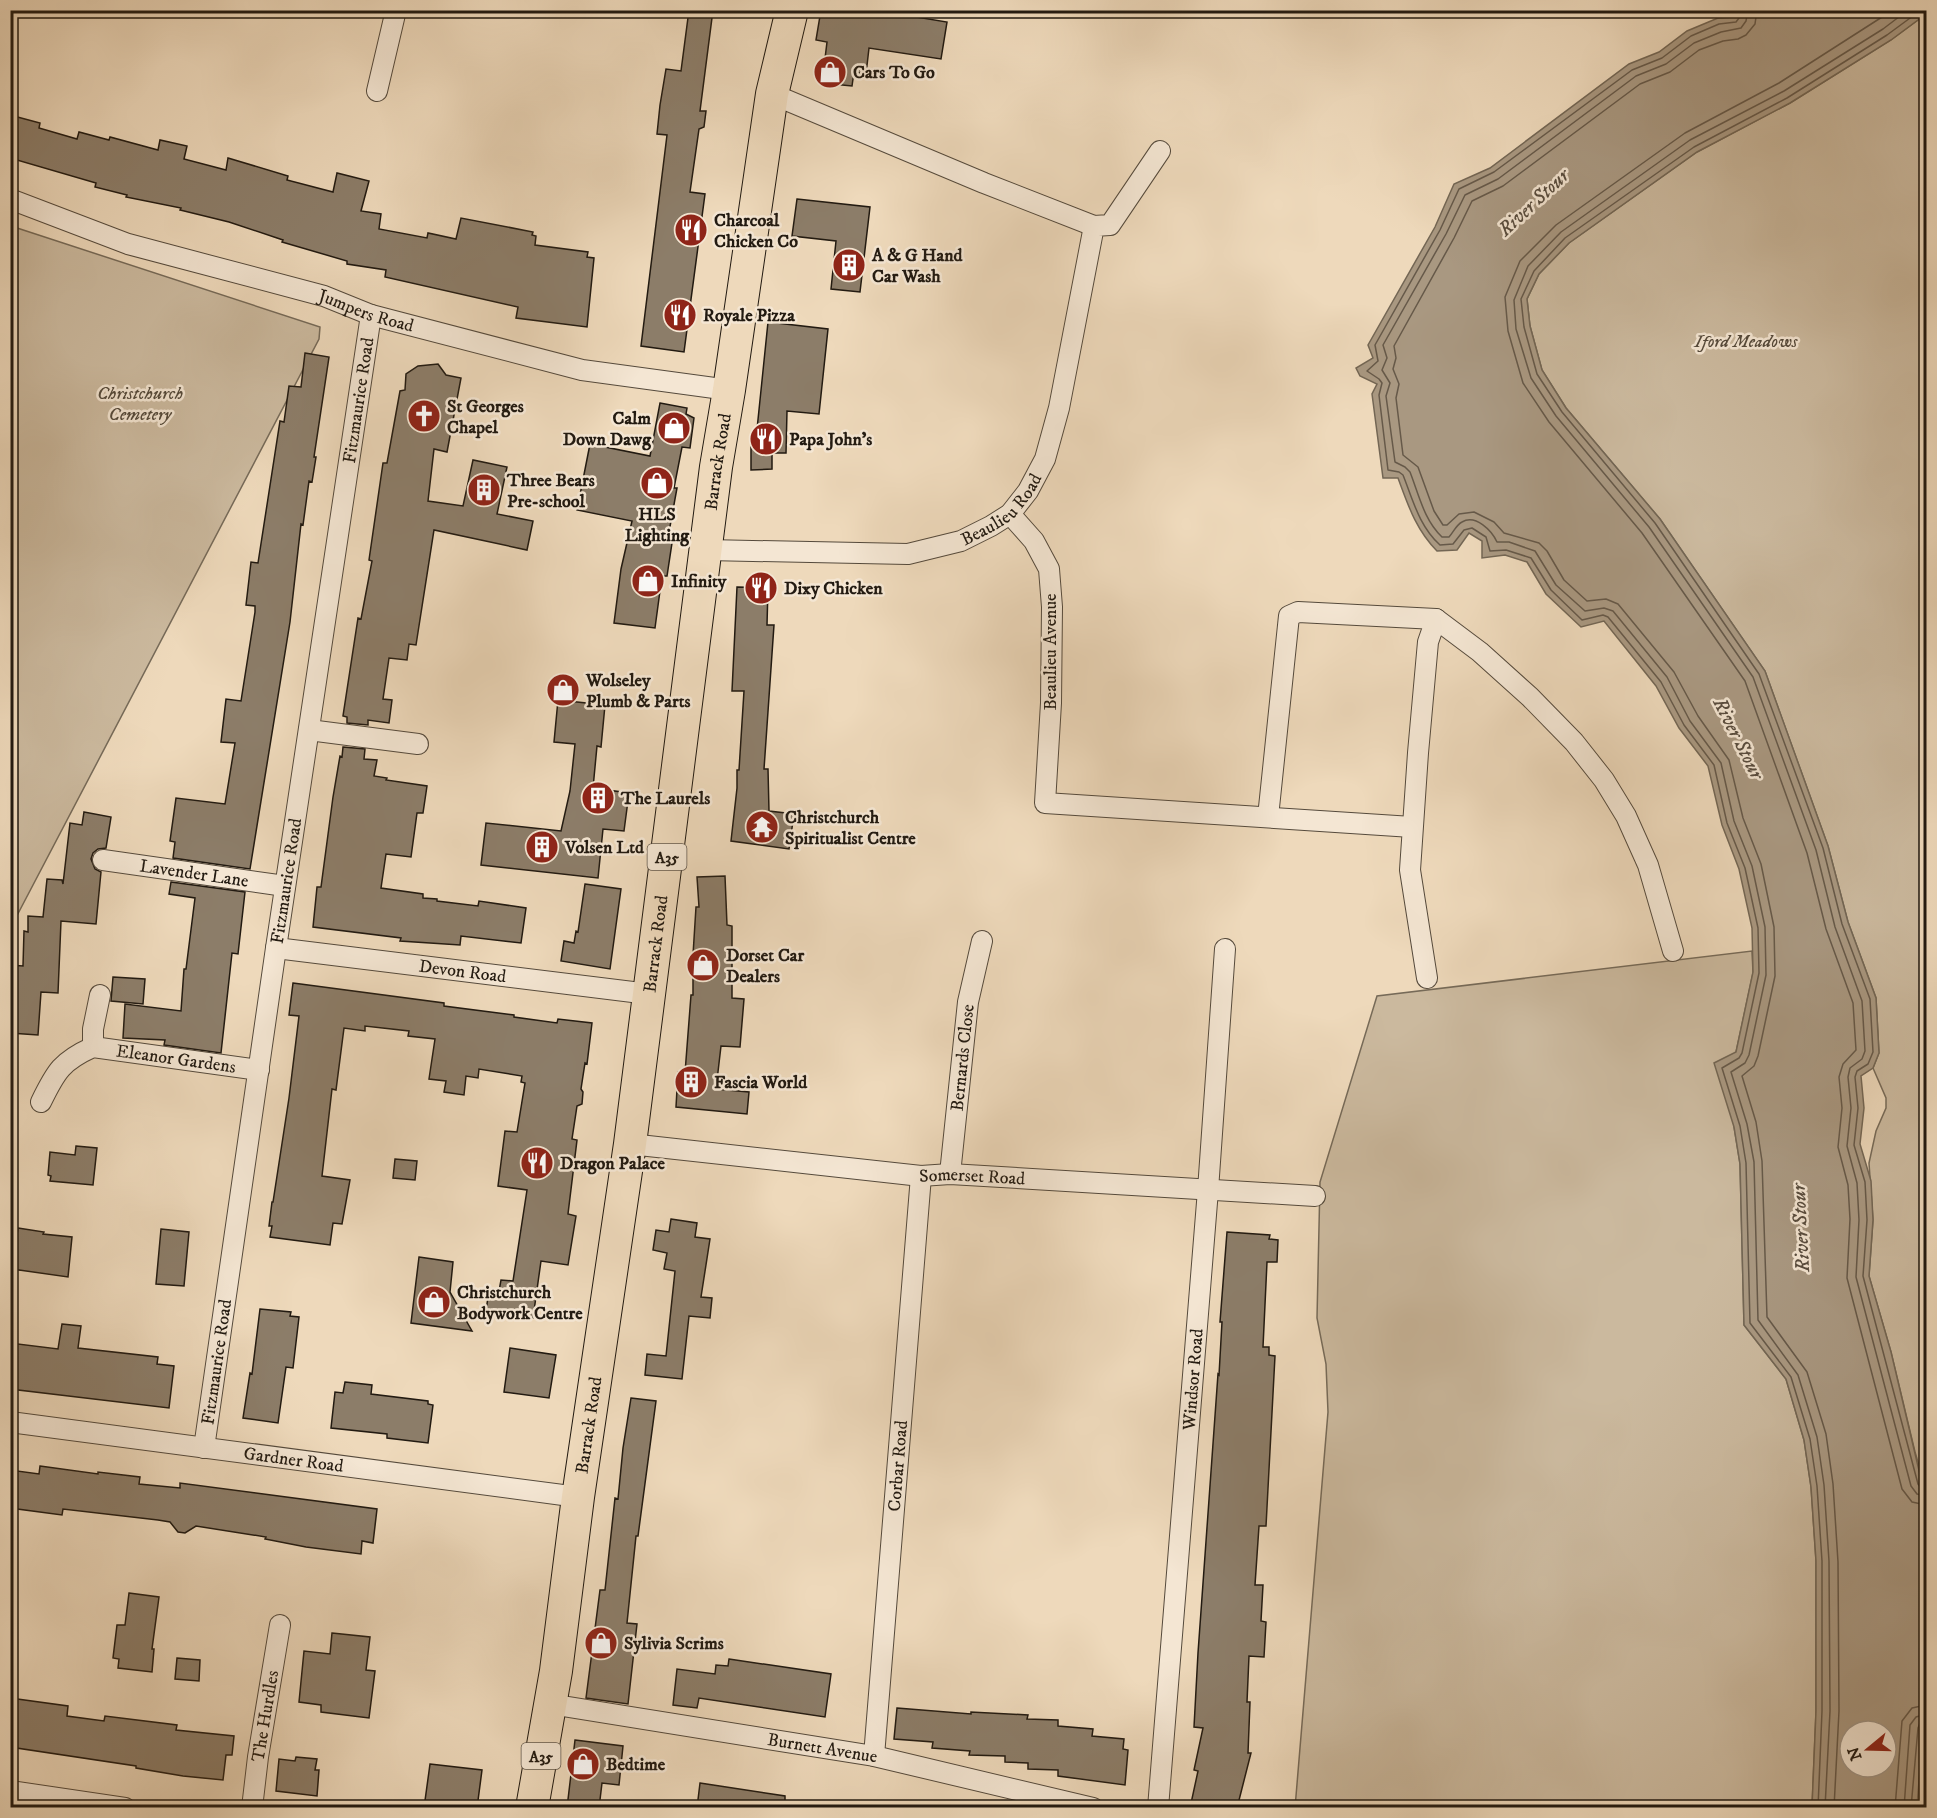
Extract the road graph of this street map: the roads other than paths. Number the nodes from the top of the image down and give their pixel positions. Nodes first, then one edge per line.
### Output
1 (396, 10) edge
2 (792, 10) edge
3 (377, 91) dead end
4 (772, 94) junction
5 (1160, 152) dead end
6 (10, 199) edge
7 (1094, 226) junction
8 (371, 315) junction
9 (729, 390) junction
10 (1010, 514) junction
11 (707, 550) junction
12 (1436, 619) junction
13 (309, 730) junction
14 (418, 744) dead end
15 (1268, 817) junction
16 (1412, 827) junction
17 (103, 860) dead end
18 (285, 886) junction
19 (981, 941) dead end
20 (276, 948) junction
21 (1225, 949) dead end
22 (1672, 951) dead end
23 (1426, 978) dead end
24 (649, 994) junction
25 (100, 995) dead end
26 (93, 1047) junction
27 (259, 1070) junction
28 (41, 1102) dead end
29 (630, 1144) junction
30 (950, 1174) junction
31 (921, 1176) junction
32 (1208, 1190) junction
33 (1315, 1196) dead end
34 (10, 1422) edge
35 (204, 1448) junction
36 (578, 1497) junction
37 (280, 1625) dead end
38 (550, 1704) junction
39 (874, 1756) junction
40 (10, 1791) edge
41 (81, 1805) edge
42 (125, 1808) edge
43 (252, 1808) edge
44 (532, 1808) edge
45 (1093, 1808) edge
46 (1158, 1808) edge

1 - 3 street
2 - 4 main road, Barrack Road / A35
4 - 7 street
4 - 9 main road, Barrack Road / A35
5 - 7 street
6 - 8 street, Jumpers Road
7 - 10 street, Beaulieu Road
8 - 9 street, Jumpers Road
8 - 13 street, Fitzmaurice Road
9 - 11 main road, Barrack Road / A35
10 - 11 street, Beaulieu Road
10 - 15 street, Beaulieu Avenue
11 - 24 main road, Barrack Road / A35
12 - 15 street
12 - 16 street
12 - 22 street
13 - 14 street
13 - 18 street, Fitzmaurice Road
15 - 16 street
16 - 23 street
17 - 18 street, Lavender Lane
18 - 20 street, Fitzmaurice Road
19 - 30 street, Bernards Close
20 - 24 street, Devon Road
20 - 27 street, Fitzmaurice Road
21 - 32 street, Windsor Road
24 - 29 main road, Barrack Road / A35
25 - 26 street, Eleanor Gardens
26 - 27 street, Eleanor Gardens
26 - 28 street, Eleanor Gardens
27 - 35 street, Fitzmaurice Road
29 - 31 street, Somerset Road
29 - 36 main road, Barrack Road / A35
30 - 31 street, Somerset Road
30 - 32 street, Somerset Road
31 - 39 street, Corbar Road
32 - 33 street, Somerset Road
32 - 46 street, Windsor Road
34 - 35 street, Gardner Road
35 - 36 street, Gardner Road
36 - 38 main road, Barrack Road / A35
37 - 43 street, The Hurdles
38 - 39 street, Burnett Avenue
38 - 44 main road, Barrack Road / A35
39 - 45 street, Burnett Avenue
40 - 41 street
41 - 42 street

